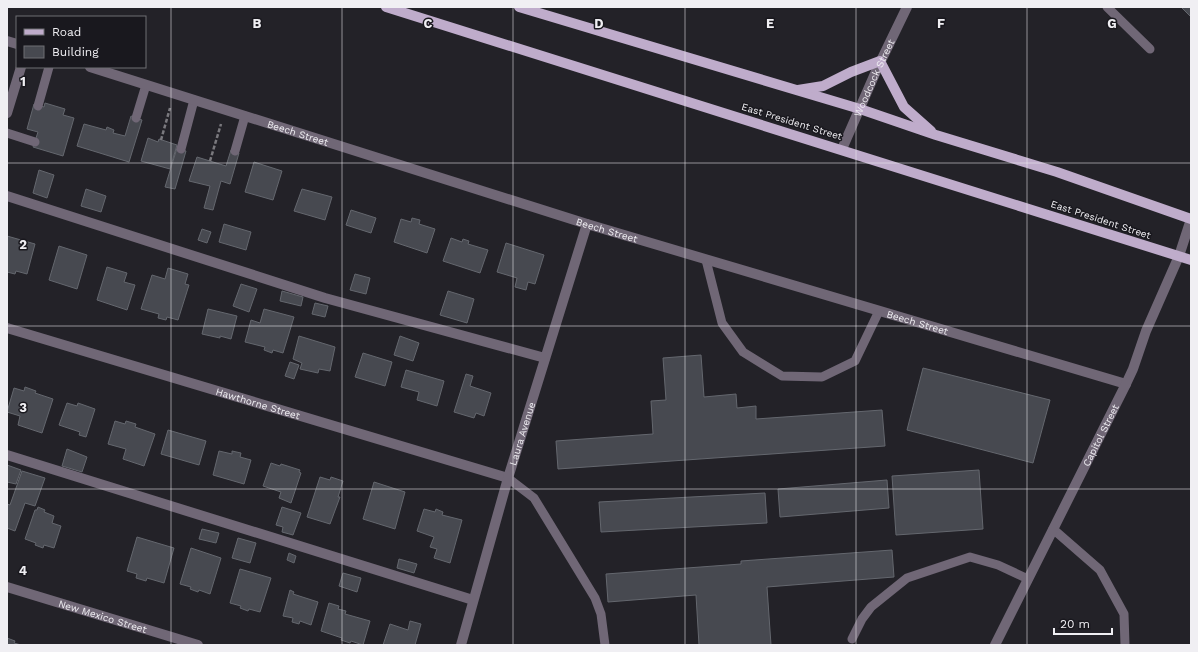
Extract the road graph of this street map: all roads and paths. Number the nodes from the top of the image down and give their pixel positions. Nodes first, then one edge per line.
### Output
1 (386, 7) edge
2 (519, 7) edge
3 (907, 7) edge
4 (1107, 7) edge
5 (1150, 49) dead end
6 (880, 61) junction
7 (21, 68) edge
8 (49, 68) edge
9 (93, 68) edge
10 (146, 84) junction
11 (796, 90) junction
12 (175, 94) junction
13 (194, 100) junction
14 (38, 106) dead end
15 (860, 109) junction
16 (226, 110) junction
17 (7, 113) edge
18 (245, 116) junction
19 (136, 118) dead end
20 (7, 133) edge
21 (936, 135) junction
22 (161, 140) dead end
23 (35, 142) dead end
24 (181, 149) dead end
25 (842, 149) junction
26 (235, 151) dead end
27 (210, 161) dead end
28 (7, 196) edge
29 (1191, 219) edge
30 (587, 224) junction
31 (1178, 256) junction
32 (706, 260) junction
33 (1191, 260) edge
34 (879, 311) junction
35 (7, 328) edge
36 (545, 358) junction
37 (1126, 384) junction
38 (7, 455) edge
39 (508, 478) junction
40 (1053, 529) junction
41 (1028, 579) junction
42 (7, 587) edge
43 (474, 600) junction
44 (852, 639) dead end
45 (198, 645) edge
46 (460, 645) edge
47 (605, 645) edge
48 (994, 645) edge
49 (1125, 645) edge

1 - 25 main road, East President Street
2 - 11 main road
3 - 6 street, Woodcock Street
4 - 5 lane
6 - 11 main road
6 - 15 street, Woodcock Street
6 - 21 main road
7 - 17 street
8 - 14 lane
9 - 10 street, Beech Street
10 - 12 street, Beech Street
10 - 19 lane
11 - 15 main road
12 - 13 street, Beech Street
12 - 22 path
13 - 16 street, Beech Street
13 - 24 lane
15 - 21 main road
15 - 25 street, Woodcock Street
16 - 18 street, Beech Street
16 - 27 path
18 - 26 lane
18 - 30 street, Beech Street
20 - 23 lane
21 - 29 main road
25 - 31 main road, East President Street
28 - 36 street
29 - 31 street, Capitol Street
30 - 32 street, Beech Street
30 - 36 street, Laura Avenue
31 - 33 main road, East President Street
31 - 37 street, Capitol Street
32 - 34 street, Beech Street
32 - 34 lane
34 - 37 street, Beech Street
35 - 39 street, Hawthorne Street
36 - 39 street, Laura Avenue
37 - 40 street, Capitol Street
38 - 43 street
39 - 43 street, Laura Avenue
39 - 47 lane
40 - 41 street, Capitol Street
40 - 49 lane
41 - 44 lane
41 - 48 street, Capitol Street
42 - 45 street, New Mexico Street
43 - 46 street, Laura Avenue

